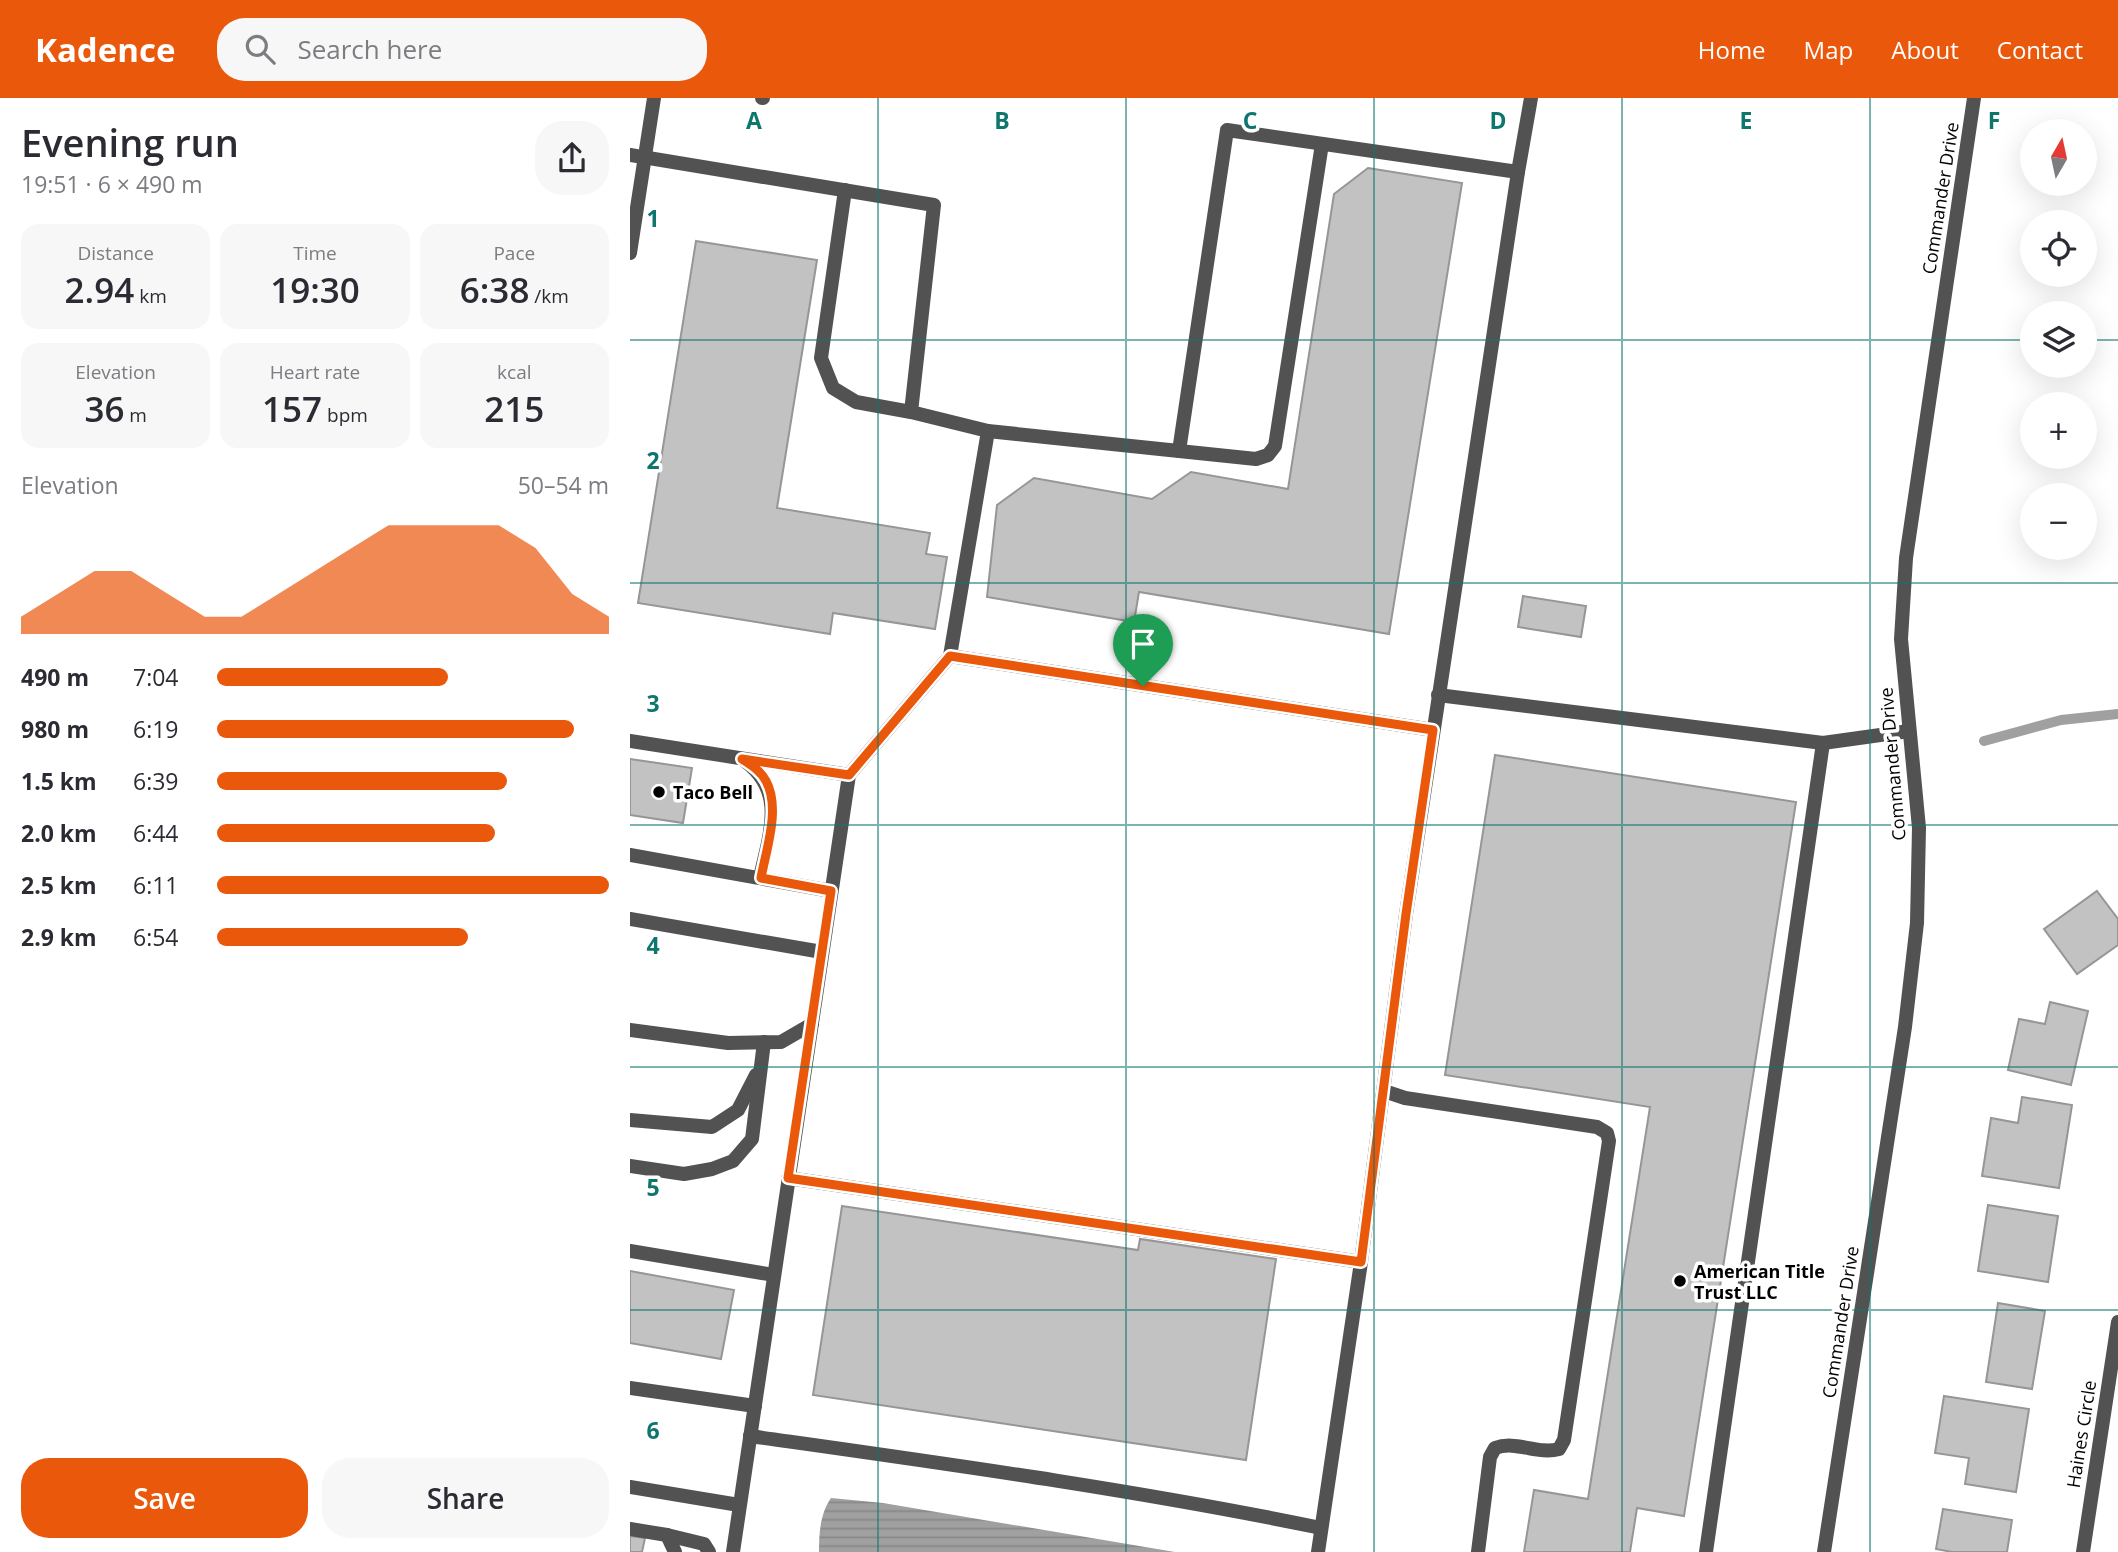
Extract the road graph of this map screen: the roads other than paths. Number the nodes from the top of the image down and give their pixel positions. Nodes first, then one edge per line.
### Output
1 (654, 98) edge
2 (1531, 98) edge
3 (1974, 98) edge
4 (1322, 144) junction
5 (637, 157) edge
6 (1518, 172) junction
7 (845, 190) junction
8 (630, 253) edge
9 (911, 412) junction
10 (988, 431) junction
11 (1179, 451) junction
12 (950, 656) junction
13 (1438, 695) junction
14 (1433, 730) junction
15 (1909, 731) junction
16 (630, 741) edge
17 (1823, 743) junction
18 (742, 759) junction
19 (849, 775) junction
20 (630, 855) edge
21 (761, 878) junction
22 (831, 891) junction
23 (630, 919) edge
24 (822, 951) junction
25 (812, 1024) junction
26 (630, 1030) edge
27 (764, 1042) junction
28 (761, 1064) junction
29 (1384, 1091) junction
30 (630, 1120) edge
31 (630, 1166) edge
32 (788, 1178) junction
33 (630, 1251) edge
34 (1361, 1262) junction
35 (774, 1275) junction
36 (2118, 1322) edge
37 (630, 1388) edge
38 (755, 1406) junction
39 (750, 1436) junction
40 (630, 1487) edge
41 (739, 1504) junction
42 (1321, 1528) junction
43 (630, 1529) edge
44 (667, 1535) junction
45 (675, 1552) edge
46 (709, 1552) edge
47 (733, 1552) edge
48 (1318, 1552) edge
49 (1478, 1552) edge
50 (1706, 1552) edge
51 (1824, 1552) edge
52 (2083, 1552) edge

1 - 5 street
2 - 6 street
3 - 15 street, Commander Drive
4 - 6 street
4 - 11 street
4 - 11 street
5 - 7 street
5 - 8 street
6 - 13 street
7 - 9 street
7 - 9 street
9 - 10 street
10 - 11 street
10 - 12 street
12 - 14 street
12 - 19 street
13 - 14 street
13 - 17 street
14 - 29 street
15 - 17 street
15 - 51 street, Commander Drive
16 - 18 street
17 - 50 street
18 - 19 street
18 - 21 street
19 - 22 street
20 - 21 street
21 - 22 street
22 - 24 street
23 - 24 street
24 - 25 street
25 - 27 street
25 - 32 street
26 - 27 street
27 - 28 street
28 - 30 street
28 - 31 street
29 - 34 street
29 - 49 street
32 - 34 street
32 - 35 street
33 - 35 street
34 - 42 street
35 - 38 street
36 - 52 street, Haines Circle
37 - 38 street
38 - 39 street
39 - 41 street
39 - 42 street
40 - 41 street
41 - 47 street
42 - 48 street
43 - 44 street
44 - 45 street
44 - 46 street

